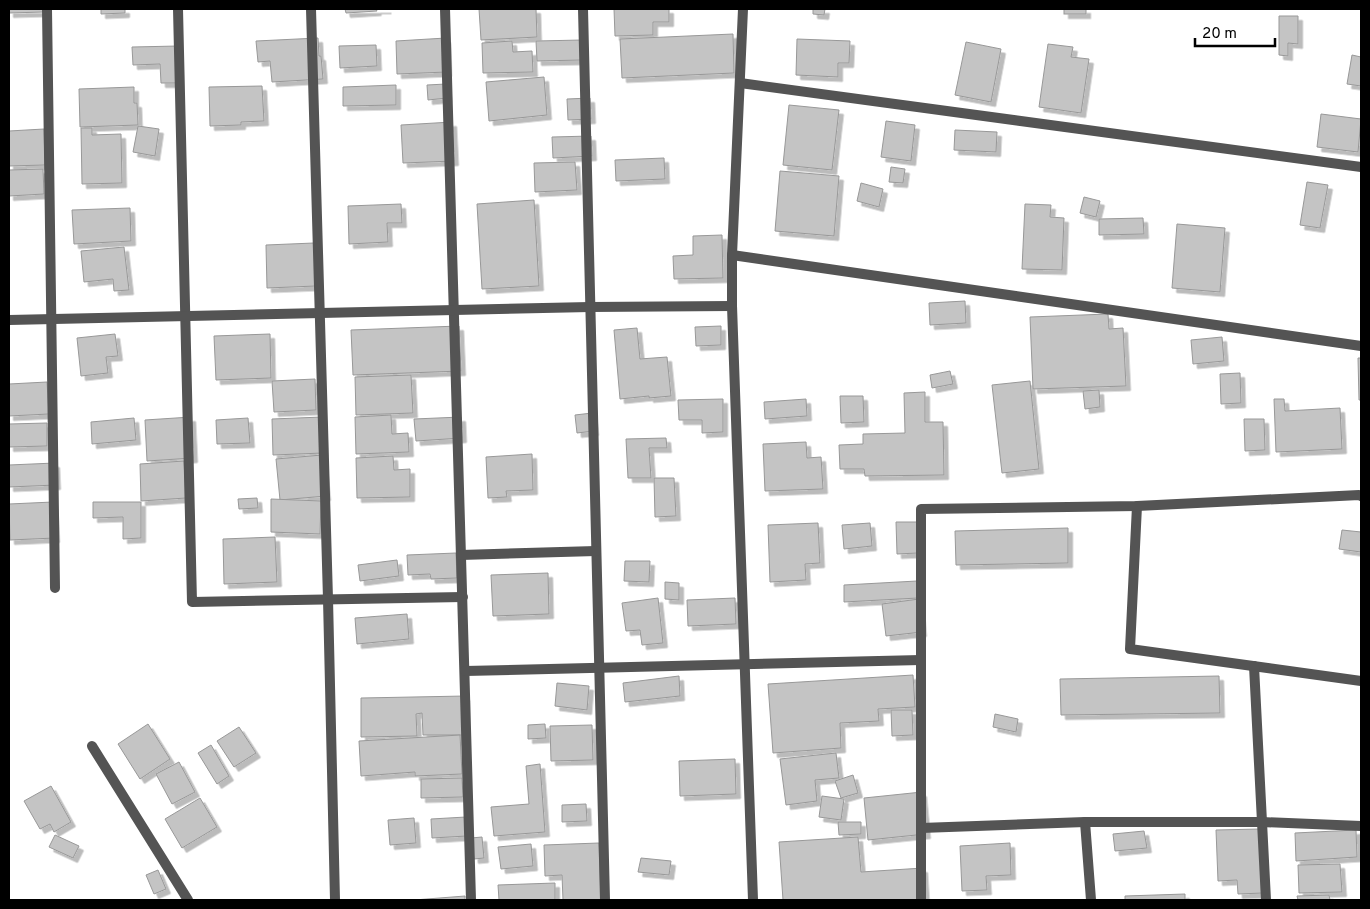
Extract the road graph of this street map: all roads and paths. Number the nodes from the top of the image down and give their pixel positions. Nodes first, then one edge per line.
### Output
1 (47, 9) edge
2 (178, 9) edge
3 (311, 9) edge
4 (445, 9) edge
5 (583, 9) edge
6 (743, 9) edge
7 (740, 82) junction
8 (1361, 167) edge
9 (732, 255) junction
10 (732, 306) junction
11 (590, 307) junction
12 (454, 309) junction
13 (320, 312) junction
14 (186, 315) junction
15 (50, 319) junction
16 (9, 320) edge
17 (1361, 346) edge
18 (1361, 496) edge
19 (1137, 506) junction
20 (596, 552) junction
21 (461, 555) junction
22 (54, 588) dead end
23 (462, 597) junction
24 (328, 600) junction
25 (921, 660) junction
26 (744, 664) junction
27 (1254, 666) junction
28 (599, 669) junction
29 (465, 671) junction
30 (1361, 681) edge
31 (92, 746) dead end
32 (1085, 822) junction
33 (1262, 822) junction
34 (1361, 826) edge
35 (921, 828) junction
36 (188, 900) edge
37 (335, 900) edge
38 (471, 900) edge
39 (605, 900) edge
40 (753, 900) edge
41 (922, 900) edge
42 (1091, 900) edge
43 (1266, 900) edge

1 - 15 street
2 - 14 street
3 - 13 street
4 - 12 street
5 - 11 street
6 - 7 street
7 - 8 street
7 - 9 street
9 - 10 street
9 - 17 street
10 - 11 street
10 - 26 street
11 - 12 street
11 - 20 street
12 - 13 street
12 - 21 street
13 - 14 street
13 - 24 street
14 - 15 street
14 - 24 street
15 - 16 street
15 - 22 street
18 - 19 street
19 - 25 street
19 - 27 street
20 - 21 street
20 - 28 street
21 - 23 street
23 - 24 street
23 - 29 street
24 - 37 street
25 - 26 street
25 - 35 street
26 - 28 street
26 - 40 street
27 - 30 street
27 - 33 street
28 - 29 street
28 - 39 street
29 - 38 street
31 - 36 street
32 - 33 street
32 - 35 street
32 - 42 street
33 - 34 street
33 - 43 street
35 - 41 street

